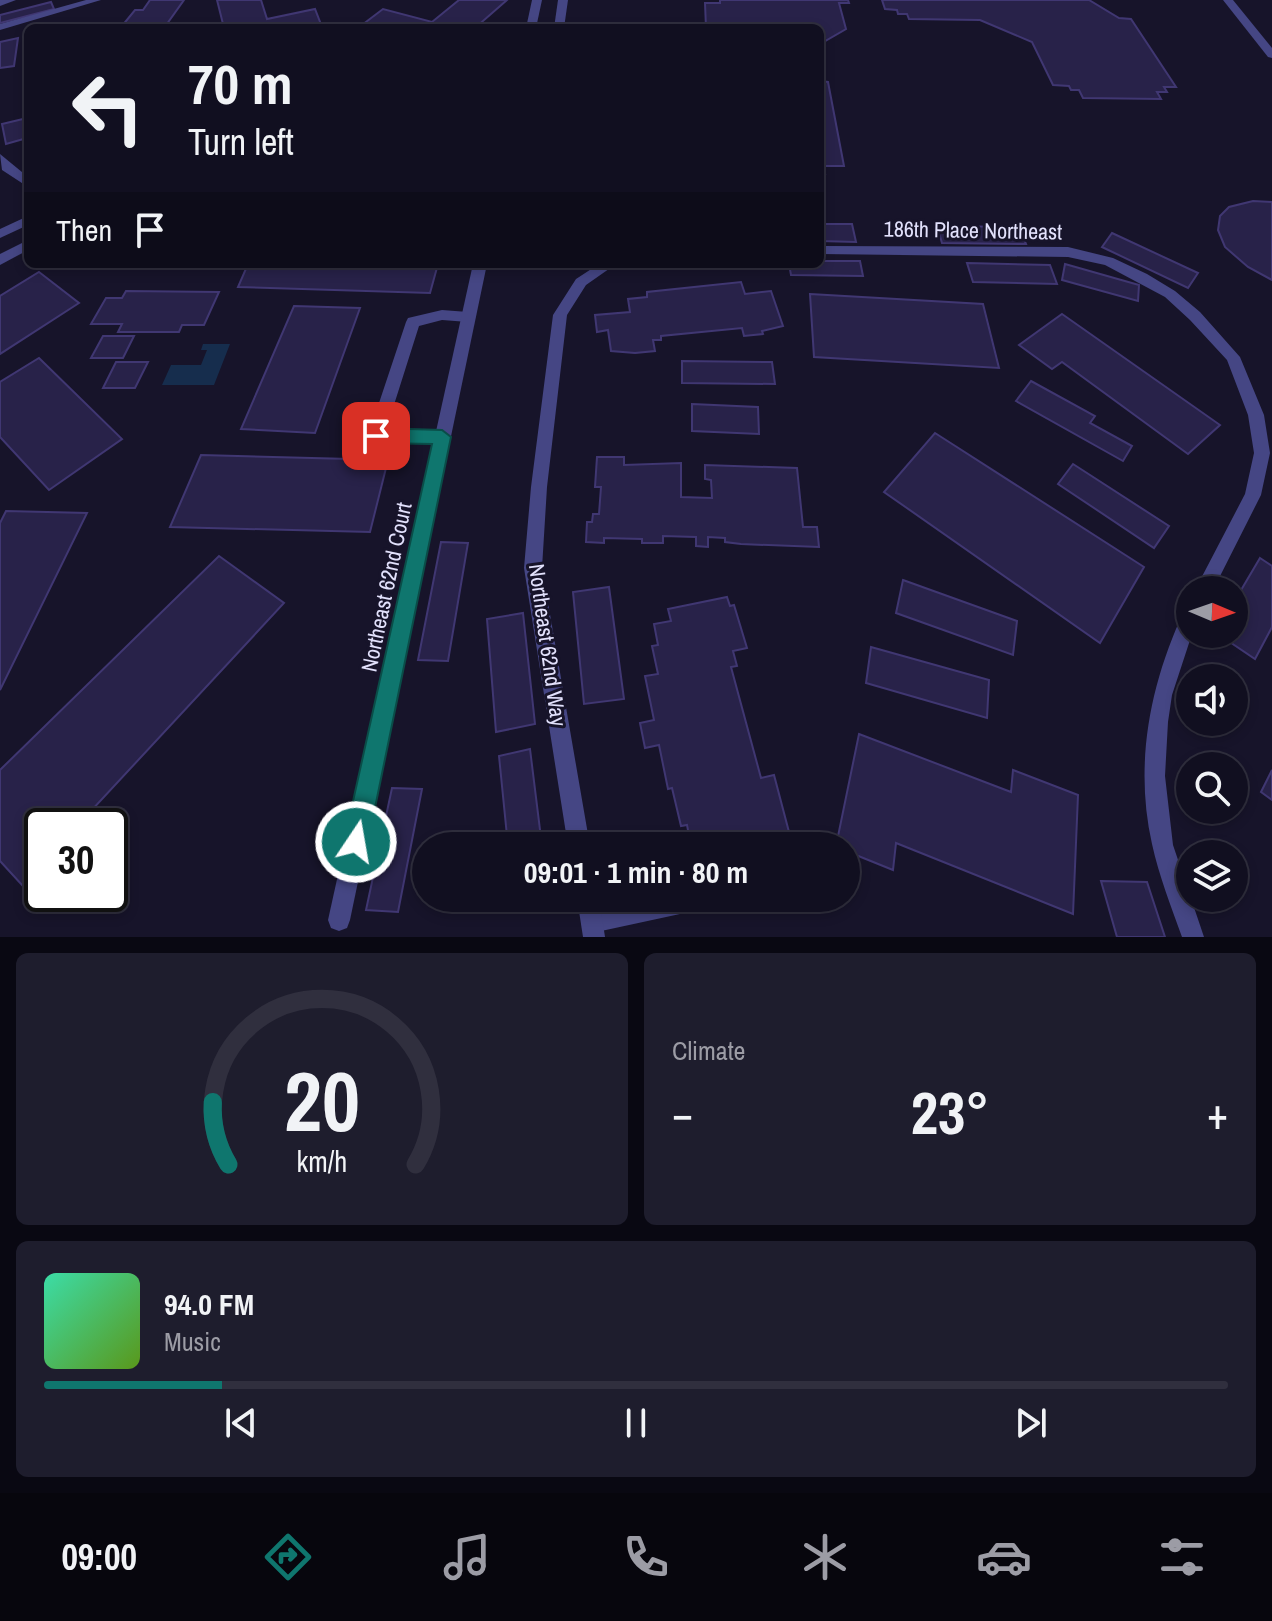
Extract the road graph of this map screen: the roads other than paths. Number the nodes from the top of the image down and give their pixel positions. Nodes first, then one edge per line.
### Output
1 (11, 0) edge
2 (96, 0) edge
3 (537, 0) edge
4 (563, 0) edge
5 (1228, 0) edge
6 (0, 3) edge
7 (532, 24) edge
8 (560, 24) edge
9 (0, 27) edge
10 (1272, 55) edge
11 (0, 158) edge
12 (24, 180) edge
13 (24, 222) edge
14 (0, 234) edge
15 (24, 246) edge
16 (824, 250) edge
17 (0, 260) edge
18 (479, 268) edge
19 (603, 268) edge
20 (468, 317) junction
21 (442, 437) junction
22 (1211, 576) edge
23 (1177, 648) edge
24 (577, 832) edge
25 (651, 912) edge
26 (339, 920) dead end
27 (593, 930) edge
28 (1193, 937) edge

1 - 6 street
2 - 9 street
3 - 7 street
4 - 8 street
5 - 10 street
11 - 12 street
13 - 14 street
15 - 17 street
16 - 22 street, 186th Place Northeast
18 - 20 street, Northeast 62nd Court
19 - 24 street, Northeast 62nd Way
20 - 21 street, Northeast 62nd Court
20 - 21 street
21 - 26 street, Northeast 62nd Court
23 - 28 street
25 - 27 street

